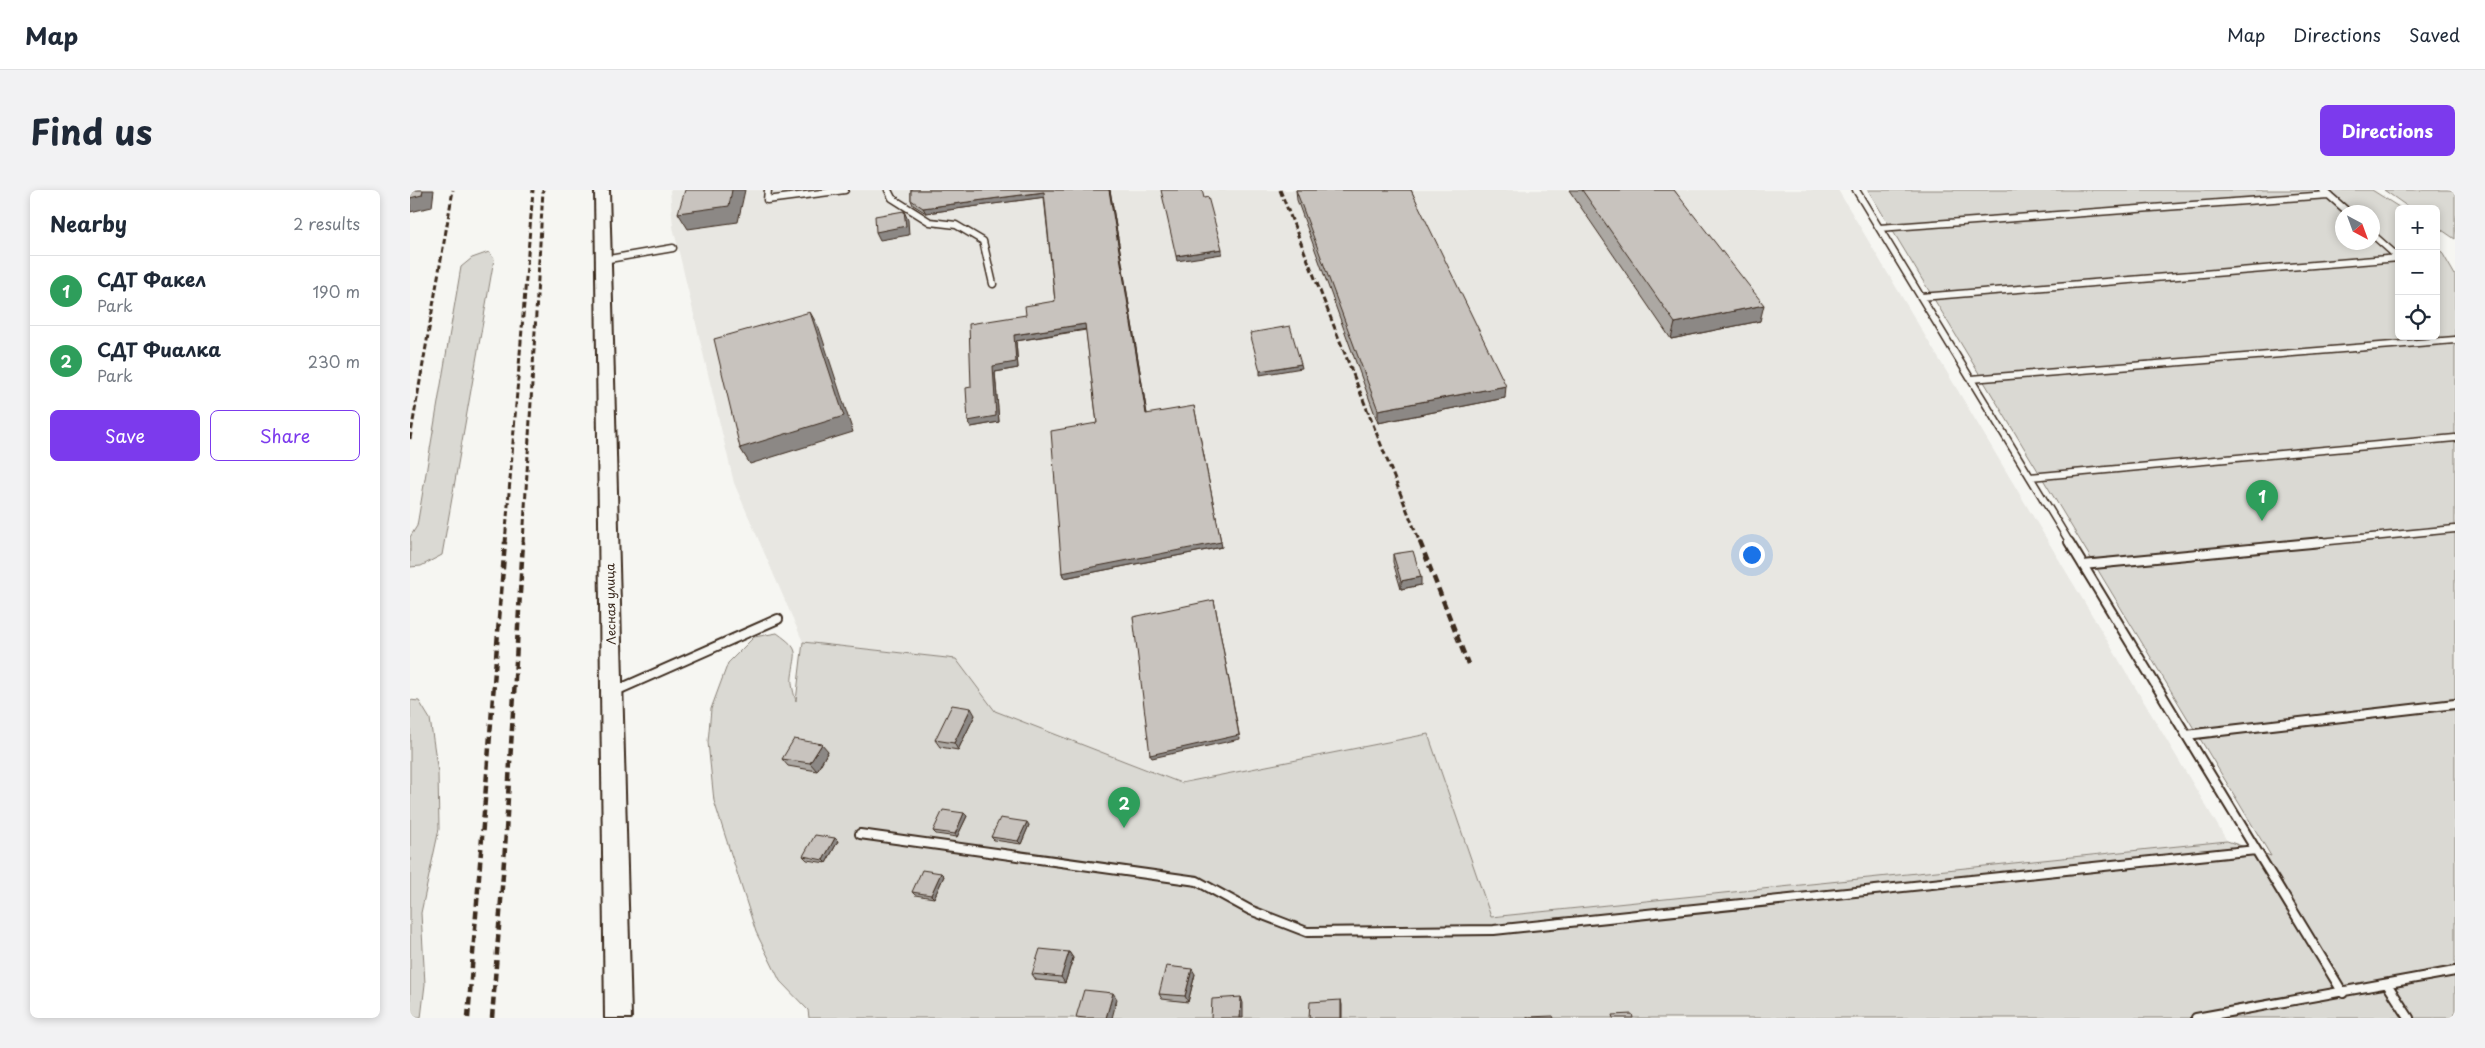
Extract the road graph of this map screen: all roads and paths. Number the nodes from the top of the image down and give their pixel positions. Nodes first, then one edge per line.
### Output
1 (602, 190) edge
2 (768, 190) edge
3 (845, 190) edge
4 (888, 190) edge
5 (1856, 190) edge
6 (2323, 190) edge
7 (2328, 195) junction
8 (2340, 205) edge
9 (1879, 228) junction
10 (2380, 241) edge
11 (673, 248) dead end
12 (2395, 254) edge
13 (2395, 258) edge
14 (604, 260) junction
15 (993, 284) dead end
16 (1921, 297) junction
17 (2455, 340) edge
18 (1971, 379) junction
19 (2455, 438) edge
20 (2030, 477) junction
21 (2455, 530) edge
22 (2084, 565) junction
23 (778, 619) dead end
24 (612, 693) junction
25 (2455, 704) edge
26 (2186, 735) junction
27 (860, 834) dead end
28 (2256, 850) junction
29 (2455, 971) edge
30 (2387, 984) junction
31 (2343, 993) junction
32 (618, 1018) edge
33 (2202, 1018) edge
34 (2409, 1018) edge

1 - 14 street, Лесная улица
2 - 3 lane
4 - 15 lane
5 - 9 lane
6 - 7 lane
7 - 8 lane
7 - 9 lane
9 - 16 lane
10 - 12 lane
11 - 14 lane
13 - 16 lane
14 - 24 street, Лесная улица
16 - 18 lane
17 - 18 lane
18 - 20 lane
19 - 20 lane
20 - 22 lane
21 - 22 lane
22 - 26 lane
23 - 24 lane
24 - 32 street, Лесная улица
25 - 26 lane
26 - 28 lane
27 - 28 lane
28 - 31 lane
29 - 30 lane
30 - 31 lane
30 - 34 lane
31 - 33 lane

